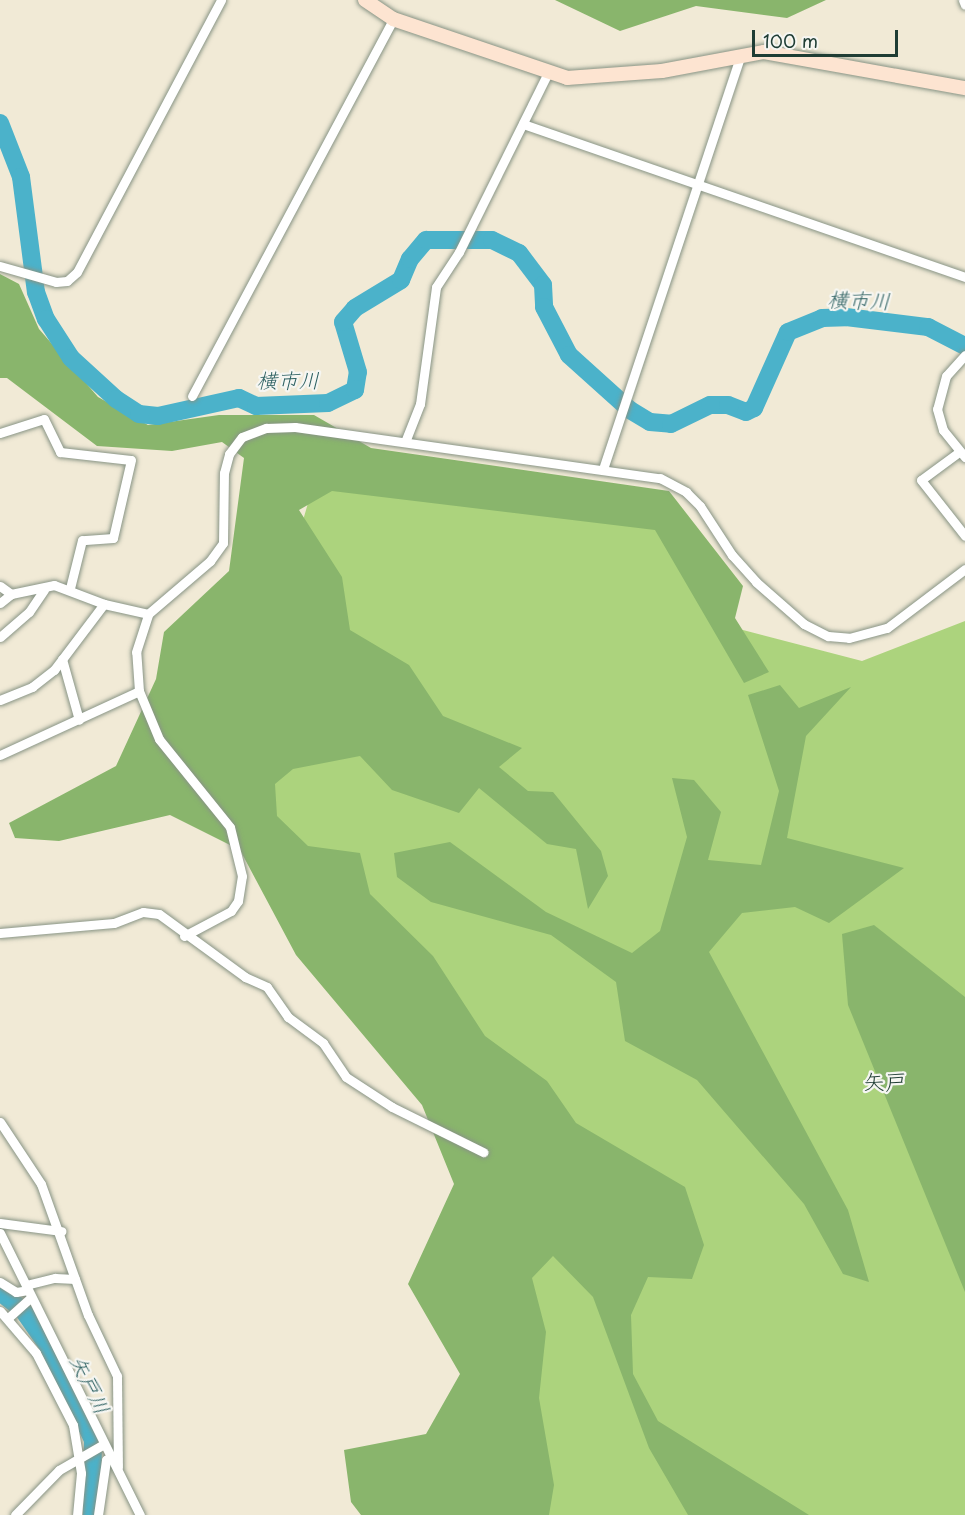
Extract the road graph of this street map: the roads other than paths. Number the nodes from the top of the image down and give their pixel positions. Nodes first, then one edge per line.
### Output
1 (221, 0) edge
2 (365, 0) edge
3 (963, 0) edge
4 (965, 5) edge
5 (393, 19) junction
6 (741, 55) junction
7 (548, 73) junction
8 (965, 88) edge
9 (523, 124) junction
10 (698, 186) junction
11 (0, 266) edge
12 (965, 277) edge
13 (963, 358) edge
14 (192, 396) dead end
15 (0, 433) edge
16 (405, 442) junction
17 (962, 455) edge
18 (603, 469) junction
19 (965, 536) edge
20 (965, 568) edge
21 (0, 586) edge
22 (70, 588) junction
23 (44, 590) junction
24 (11, 594) junction
25 (0, 603) edge
26 (104, 604) junction
27 (148, 614) junction
28 (0, 637) edge
29 (62, 659) junction
30 (139, 692) junction
31 (0, 700) edge
32 (79, 720) junction
33 (0, 755) edge
34 (0, 933) edge
35 (184, 936) junction
36 (0, 1122) edge
37 (483, 1152) dead end
38 (0, 1223) edge
39 (60, 1231) junction
40 (0, 1233) edge
41 (75, 1279) junction
42 (0, 1282) edge
43 (28, 1291) junction
44 (0, 1311) edge
45 (8, 1318) junction
46 (104, 1444) junction
47 (111, 1456) junction
48 (77, 1458) junction
49 (118, 1467) junction
50 (15, 1515) edge
51 (77, 1515) edge
52 (98, 1515) edge
53 (140, 1515) edge

1 - 11 street
2 - 5 street
3 - 4 street
5 - 7 street
5 - 14 street
6 - 7 street
6 - 8 street
6 - 10 street
7 - 9 street
9 - 10 street
9 - 16 street
10 - 12 street
10 - 18 street
13 - 17 street
15 - 22 street
16 - 18 street
16 - 27 street
17 - 19 street
18 - 20 street
21 - 24 street
22 - 23 street
22 - 26 street
23 - 24 street
23 - 28 street
24 - 25 street
26 - 27 street
26 - 29 street
27 - 30 street
29 - 31 street
29 - 32 street
30 - 32 street
30 - 35 street
32 - 33 street
34 - 35 street
35 - 37 street
36 - 39 street
38 - 39 street
39 - 41 street
40 - 43 street
41 - 43 street
41 - 49 street
42 - 43 street
43 - 45 street
43 - 46 street
44 - 45 street
45 - 48 street
46 - 47 street
46 - 48 street
47 - 49 street
47 - 52 street
48 - 50 street
48 - 51 street
49 - 53 street

